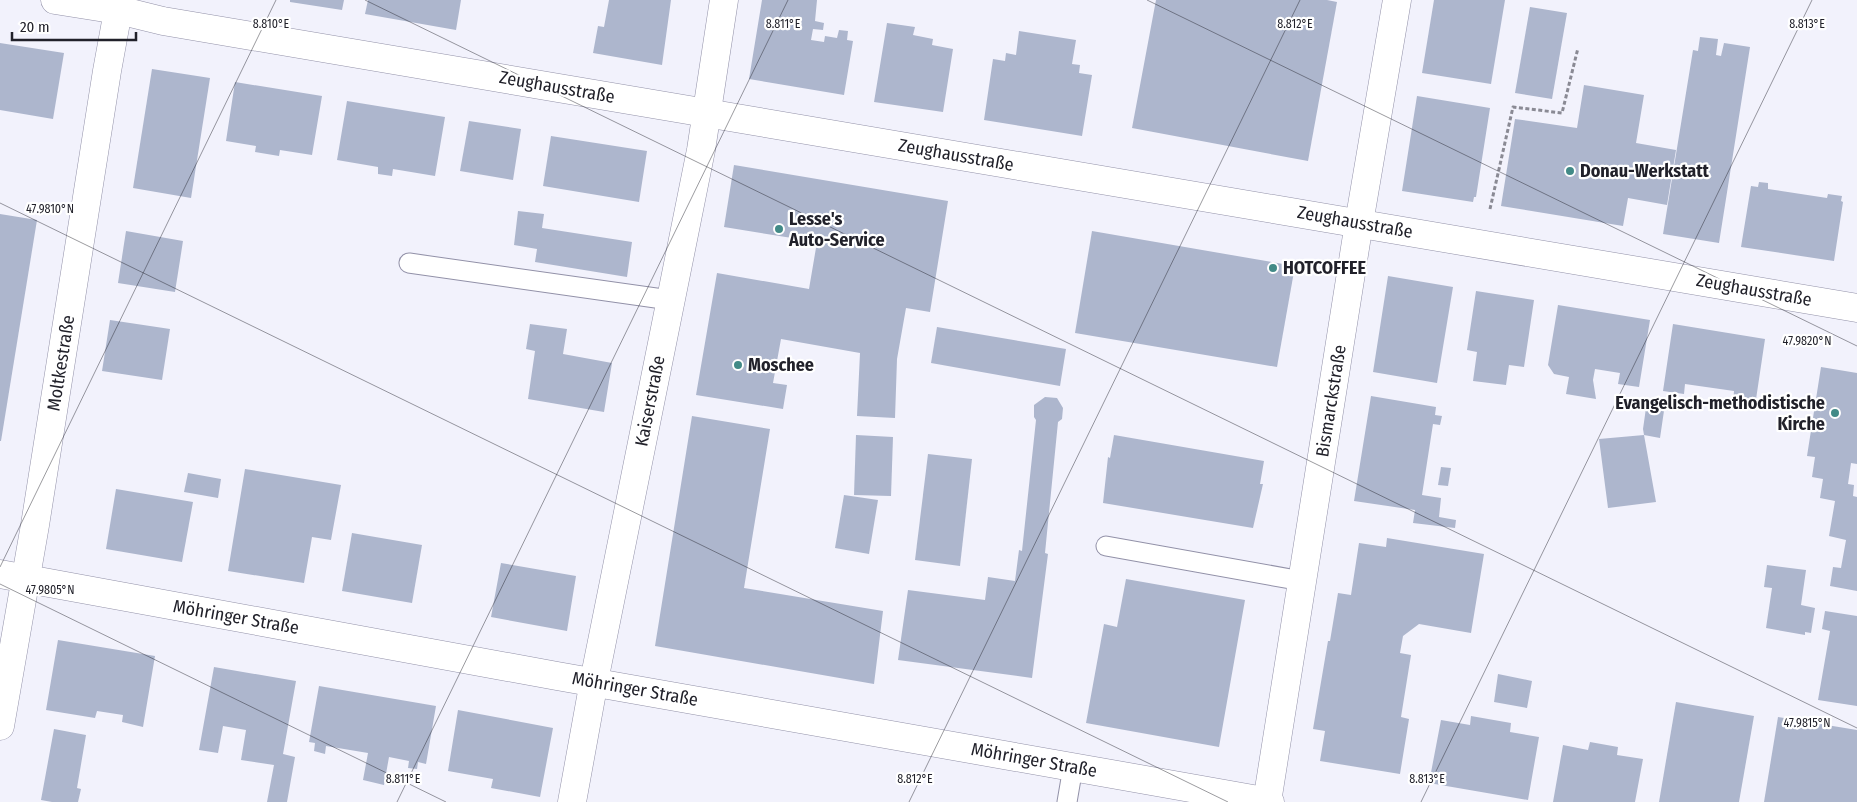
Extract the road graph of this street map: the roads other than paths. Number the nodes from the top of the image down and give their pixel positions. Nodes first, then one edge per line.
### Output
1 (55, 0) edge
2 (724, 0) edge
3 (1397, 0) edge
4 (119, 5) edge
5 (706, 113) junction
6 (1359, 223) junction
7 (410, 263) dead end
8 (670, 300) junction
9 (1857, 308) edge
10 (1106, 546) dead end
11 (12, 576) edge
12 (1302, 581) junction
13 (594, 681) junction
14 (0, 726) edge
15 (1073, 767) junction
16 (572, 802) edge
17 (1067, 802) edge
18 (1268, 802) edge

1 - 4 street, Zeughausstraße
2 - 5 street, Kaiserstraße
3 - 6 street, Bismarckstraße
4 - 5 street, Zeughausstraße
4 - 11 street, Moltkestraße
5 - 6 street, Zeughausstraße
5 - 8 street, Kaiserstraße
6 - 9 street, Zeughausstraße
6 - 12 street, Bismarckstraße
7 - 8 lane
8 - 13 street, Kaiserstraße
10 - 12 lane
11 - 13 street, Möhringer Straße
11 - 14 street, Moltkestraße
12 - 18 street, Bismarckstraße
13 - 15 street, Möhringer Straße
13 - 16 street, Kaiserstraße
15 - 17 lane
15 - 18 street, Möhringer Straße

